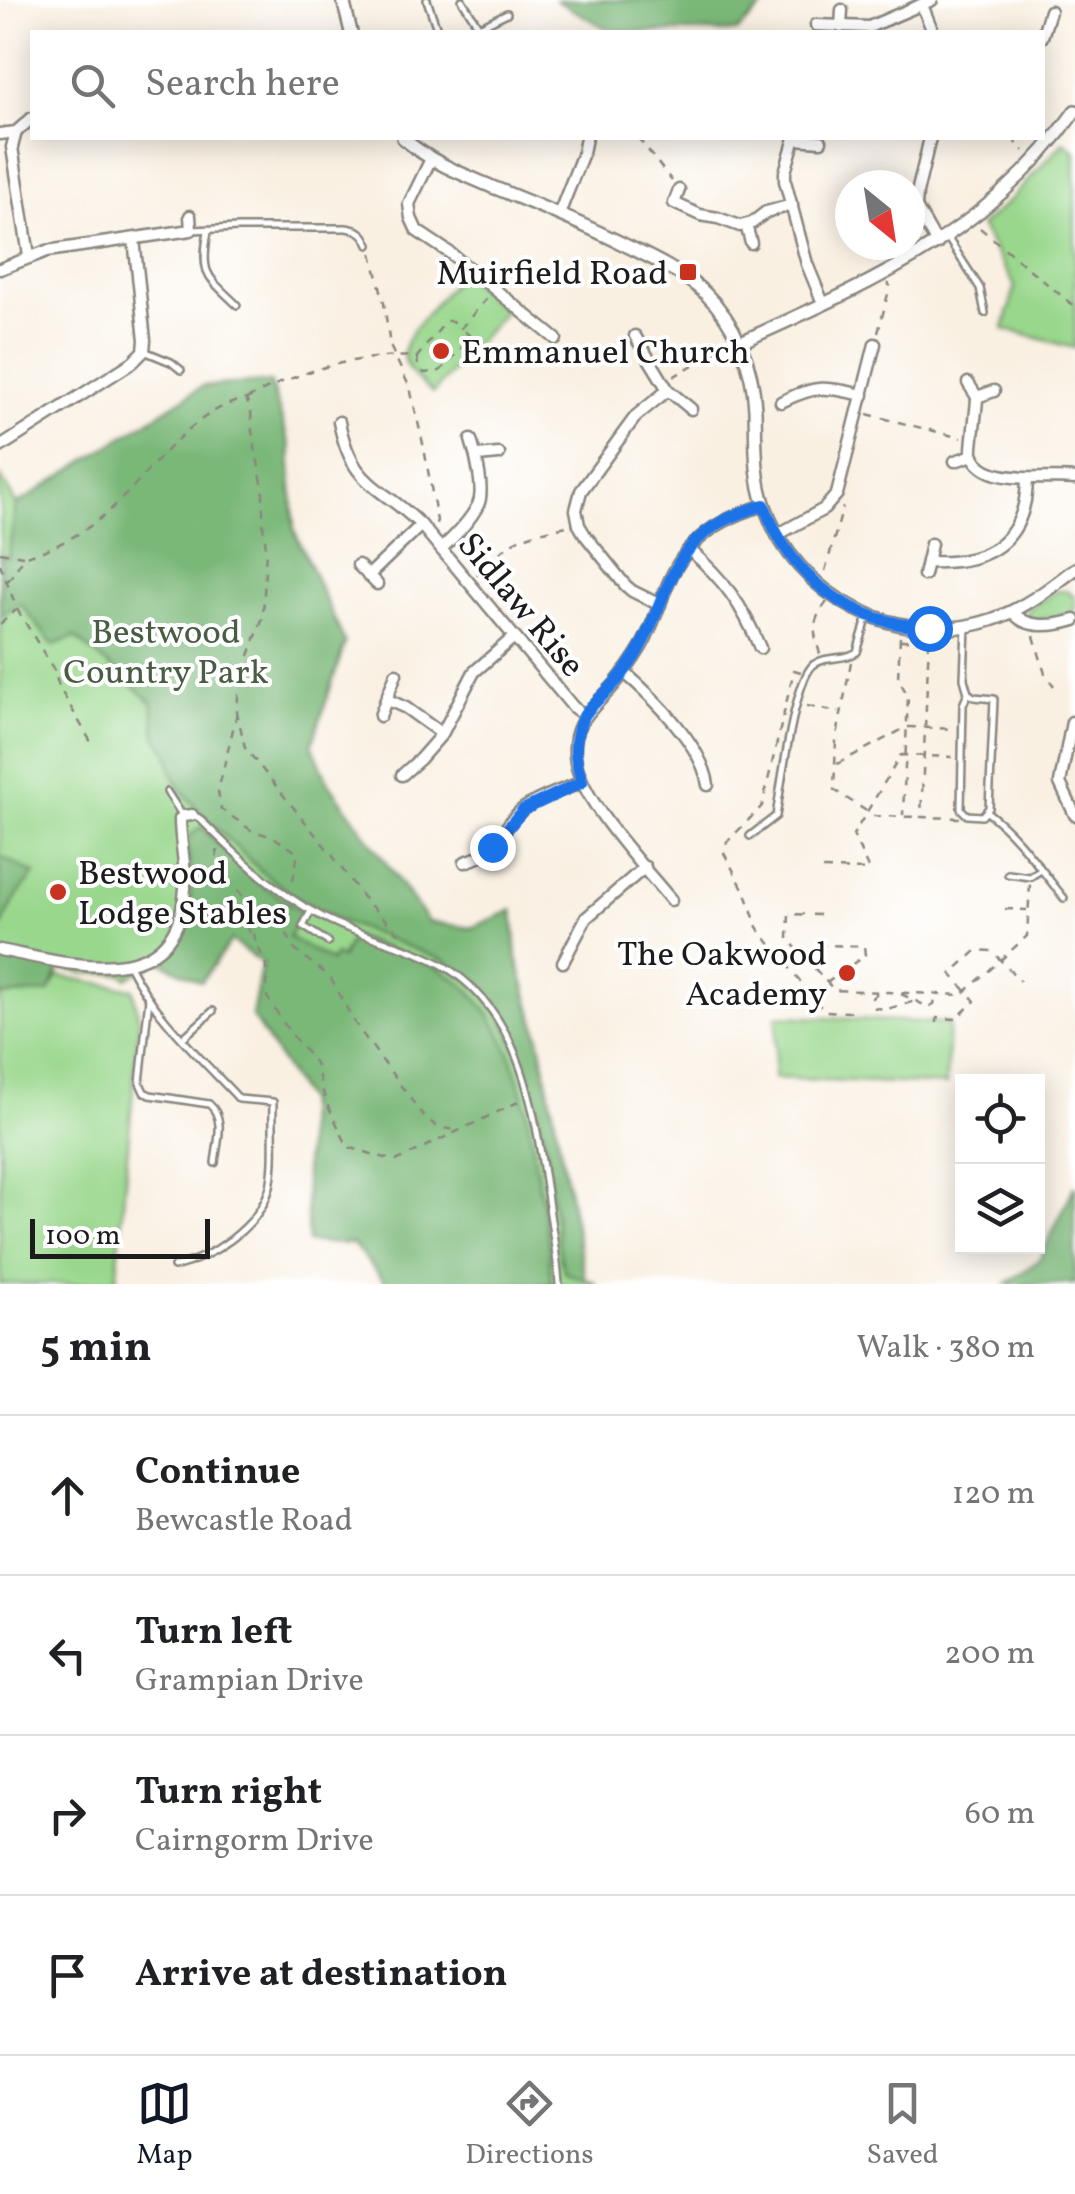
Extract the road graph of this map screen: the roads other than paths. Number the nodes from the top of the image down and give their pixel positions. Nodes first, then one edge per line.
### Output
1 (343, 0) edge
2 (428, 0) edge
3 (462, 0) edge
4 (927, 2) edge
5 (842, 10) dead end
6 (1050, 11) dead end
7 (507, 12) dead end
8 (816, 25) dead end
9 (841, 27) junction
10 (350, 30) edge
11 (437, 30) edge
12 (933, 30) edge
13 (1045, 30) edge
14 (1045, 34) edge
15 (1059, 36) dead end
16 (1075, 111) edge
17 (30, 120) edge
18 (16, 132) junction
19 (0, 134) edge
20 (406, 140) edge
21 (583, 140) edge
22 (794, 140) edge
23 (812, 140) edge
24 (930, 140) edge
25 (821, 141) dead end
26 (431, 159) junction
27 (679, 190) road end
28 (792, 205) junction
29 (558, 214) junction
30 (190, 216) dead end
31 (746, 225) junction
32 (191, 230) junction
33 (208, 230) junction
34 (134, 238) junction
35 (942, 240) junction
36 (752, 243) dead end
37 (369, 245) road end
38 (29, 256) junction
39 (0, 269) edge
40 (823, 304) junction
41 (237, 305) dead end
42 (985, 313) dead end
43 (554, 319) dead end
44 (545, 330) junction
45 (635, 336) dead end
46 (556, 339) dead end
47 (738, 340) junction
48 (656, 341) dead end
49 (876, 344) road end
50 (643, 349) junction
51 (144, 351) junction
52 (181, 370) dead end
53 (787, 380) dead end
54 (968, 383) dead end
55 (665, 386) junction
56 (994, 392) dead end
57 (863, 394) junction
58 (793, 396) junction
59 (977, 397) junction
60 (780, 402) dead end
61 (691, 409) dead end
62 (339, 422) dead end
63 (358, 432) dead end
64 (342, 436) junction
65 (471, 440) dead end
66 (0, 447) edge
67 (500, 454) dead end
68 (477, 456) junction
69 (973, 456) junction
70 (955, 461) dead end
71 (1074, 475) edge
72 (1027, 479) junction
73 (764, 505) junction
74 (424, 529) junction
75 (778, 535) junction
76 (931, 544) dead end
77 (440, 549) junction
78 (689, 549) junction
79 (927, 562) junction
80 (358, 565) dead end
81 (924, 575) dead end
82 (1072, 576) edge
83 (660, 605) junction
84 (1013, 612) junction
85 (868, 616) junction
86 (1075, 620) edge
87 (966, 626) junction
88 (754, 632) junction
89 (514, 637) junction
90 (739, 638) dead end
91 (760, 648) dead end
92 (624, 672) junction
93 (396, 674) dead end
94 (968, 693) junction
95 (386, 700) junction
96 (584, 715) junction
97 (380, 716) dead end
98 (1072, 722) dead end
99 (1056, 731) dead end
100 (442, 734) junction
101 (1069, 734) junction
102 (412, 766) junction
103 (720, 769) dead end
104 (706, 770) junction
105 (402, 774) dead end
106 (423, 777) dead end
107 (582, 782) junction
108 (708, 785) dead end
109 (168, 792) dead end
110 (988, 812) junction
111 (187, 815) junction
112 (1075, 815) edge
113 (750, 836) dead end
114 (479, 857) junction
115 (465, 862) dead end
116 (644, 867) junction
117 (485, 870) dead end
118 (1042, 870) junction
119 (1008, 874) dead end
120 (1064, 898) dead end
121 (670, 900) dead end
122 (312, 911) junction
123 (328, 942) dead end
124 (570, 948) junction
125 (0, 950) edge
126 (586, 955) dead end
127 (564, 962) dead end
128 (129, 965) junction
129 (150, 998) junction
130 (213, 1010) dead end
131 (183, 1038) junction
132 (214, 1163) dead end
133 (174, 1268) dead end
134 (559, 1284) edge

1 - 10 street
2 - 11 lane
3 - 7 lane
4 - 9 street
4 - 12 street
5 - 9 street
6 - 13 street
8 - 9 street
14 - 15 street
16 - 35 street
17 - 18 street
18 - 19 street
18 - 38 street
20 - 26 street
21 - 29 street
22 - 28 street
23 - 25 street
24 - 35 street
26 - 29 street
26 - 44 street
27 - 31 street
28 - 31 street
28 - 40 street
29 - 47 street
30 - 32 street
31 - 36 street
32 - 33 lane
32 - 34 street
33 - 37 lane
33 - 41 lane
34 - 38 street
34 - 51 street
35 - 40 street
35 - 42 lane
38 - 39 street
40 - 47 street
43 - 44 street
44 - 46 street
45 - 50 street
47 - 73 street
48 - 50 street
49 - 57 street
50 - 55 street
51 - 52 lane
51 - 66 street
53 - 58 street
54 - 59 street
55 - 61 street
55 - 83 street
56 - 59 street
57 - 58 street
57 - 75 street
58 - 60 street
59 - 69 street
62 - 64 street, Sidlaw Rise
63 - 64 street
64 - 74 street, Sidlaw Rise
65 - 68 street
67 - 68 street
68 - 77 street
69 - 70 street
69 - 72 street
71 - 72 street
72 - 79 street
73 - 75 street
73 - 78 street
74 - 77 street, Sidlaw Rise
74 - 80 street, Sidlaw Rise
75 - 85 street
76 - 79 street
77 - 89 street, Sidlaw Rise
78 - 83 street
78 - 88 street
79 - 81 street
82 - 84 street
83 - 92 street
84 - 86 street
84 - 87 street
85 - 87 street
85 - 113 lane
87 - 94 lane
88 - 90 street
88 - 91 street
89 - 96 street, Sidlaw Rise
89 - 100 street
92 - 96 street
92 - 104 street
93 - 95 street
94 - 110 lane
94 - 110 lane
95 - 97 street
95 - 100 street
96 - 107 street
98 - 101 street
99 - 101 street
100 - 102 street
101 - 112 street
102 - 105 street
102 - 106 street
103 - 104 street
104 - 108 street
107 - 114 street
107 - 116 street
109 - 111 lane
110 - 118 lane
111 - 122 lane
111 - 128 street
114 - 115 street
114 - 117 street
116 - 121 street
116 - 124 street
118 - 119 lane
118 - 120 lane
122 - 123 lane
122 - 134 lane
124 - 126 street
124 - 127 street
125 - 128 street
128 - 129 lane
129 - 131 lane
129 - 132 lane
130 - 131 lane
131 - 133 lane

